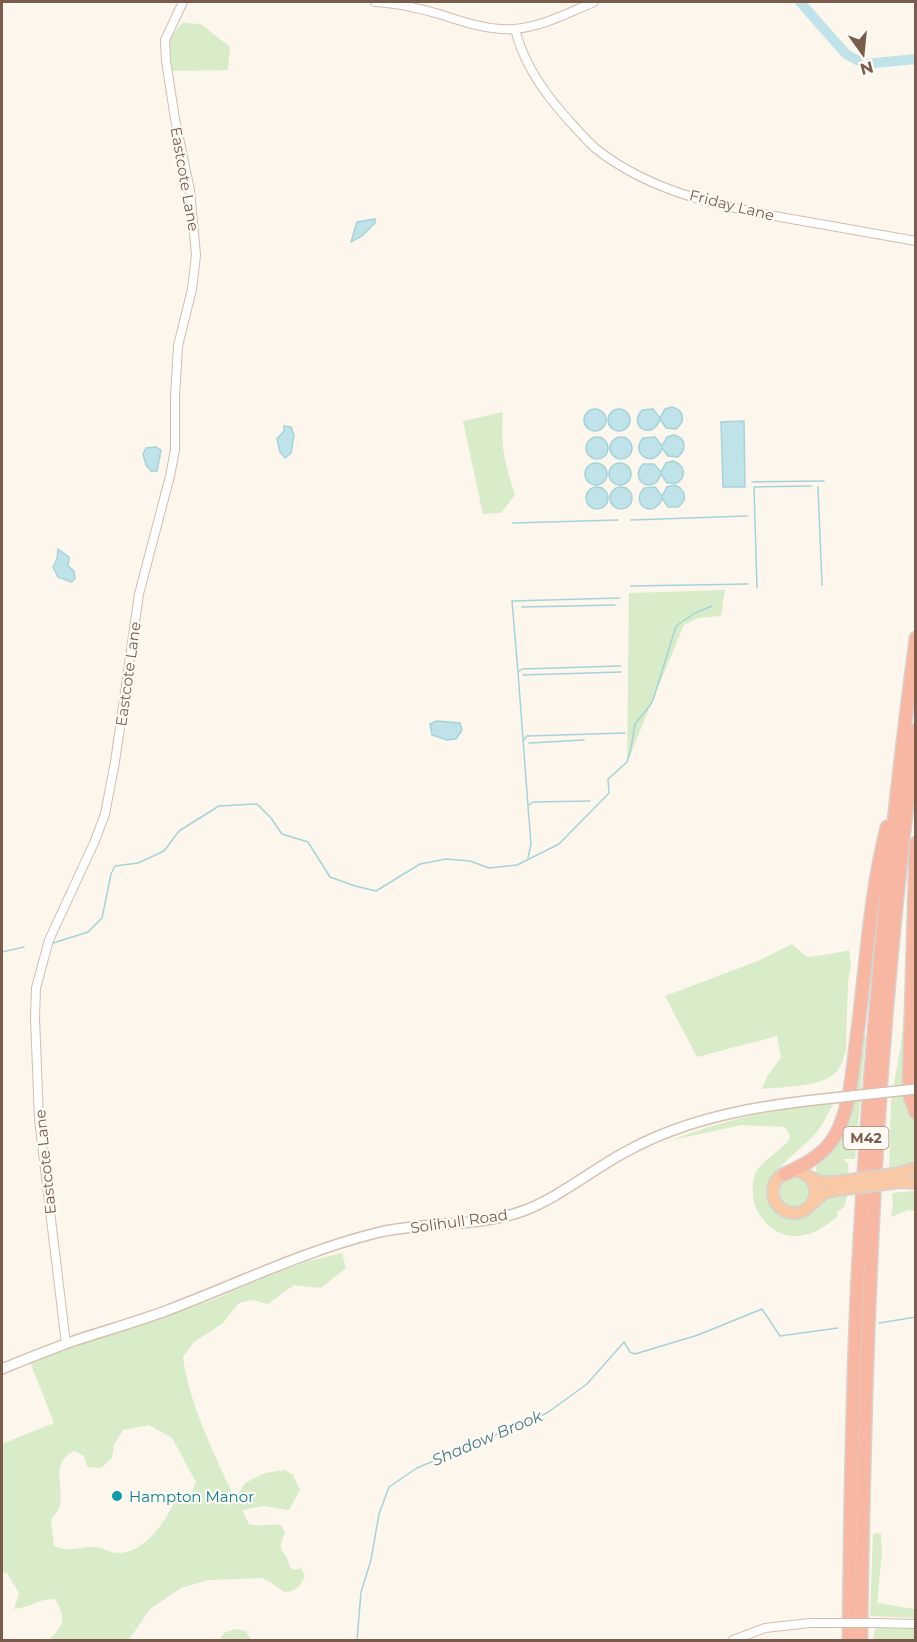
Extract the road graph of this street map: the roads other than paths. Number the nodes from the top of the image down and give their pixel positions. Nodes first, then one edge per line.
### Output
1 (183, 2) edge
2 (375, 2) edge
3 (594, 2) edge
4 (515, 29) junction
5 (915, 241) edge
6 (915, 638) edge
7 (915, 730) edge
8 (897, 785) junction
9 (915, 843) edge
10 (915, 1089) edge
11 (915, 1113) edge
12 (915, 1168) edge
13 (785, 1174) junction
14 (807, 1176) junction
15 (900, 1178) junction
16 (915, 1183) edge
17 (836, 1186) junction
18 (812, 1203) junction
19 (66, 1344) junction
20 (2, 1369) edge
21 (915, 1624) edge
22 (733, 1641) edge
23 (849, 1641) edge
24 (861, 1641) edge

1 - 19 street, Eastcote Lane
2 - 4 street
3 - 4 street
4 - 5 street, Friday Lane
6 - 8 highway, M42
7 - 24 highway, M42
8 - 13 highway, M42
8 - 23 highway, M42
9 - 11 highway
10 - 19 main road, Solihull Road, bridge
12 - 15 highway
13 - 14 highway
13 - 18 highway
14 - 17 highway
14 - 18 highway
15 - 16 highway
15 - 17 highway, bridge
17 - 18 highway
19 - 20 main road, Solihull Road
21 - 22 street, bridge

